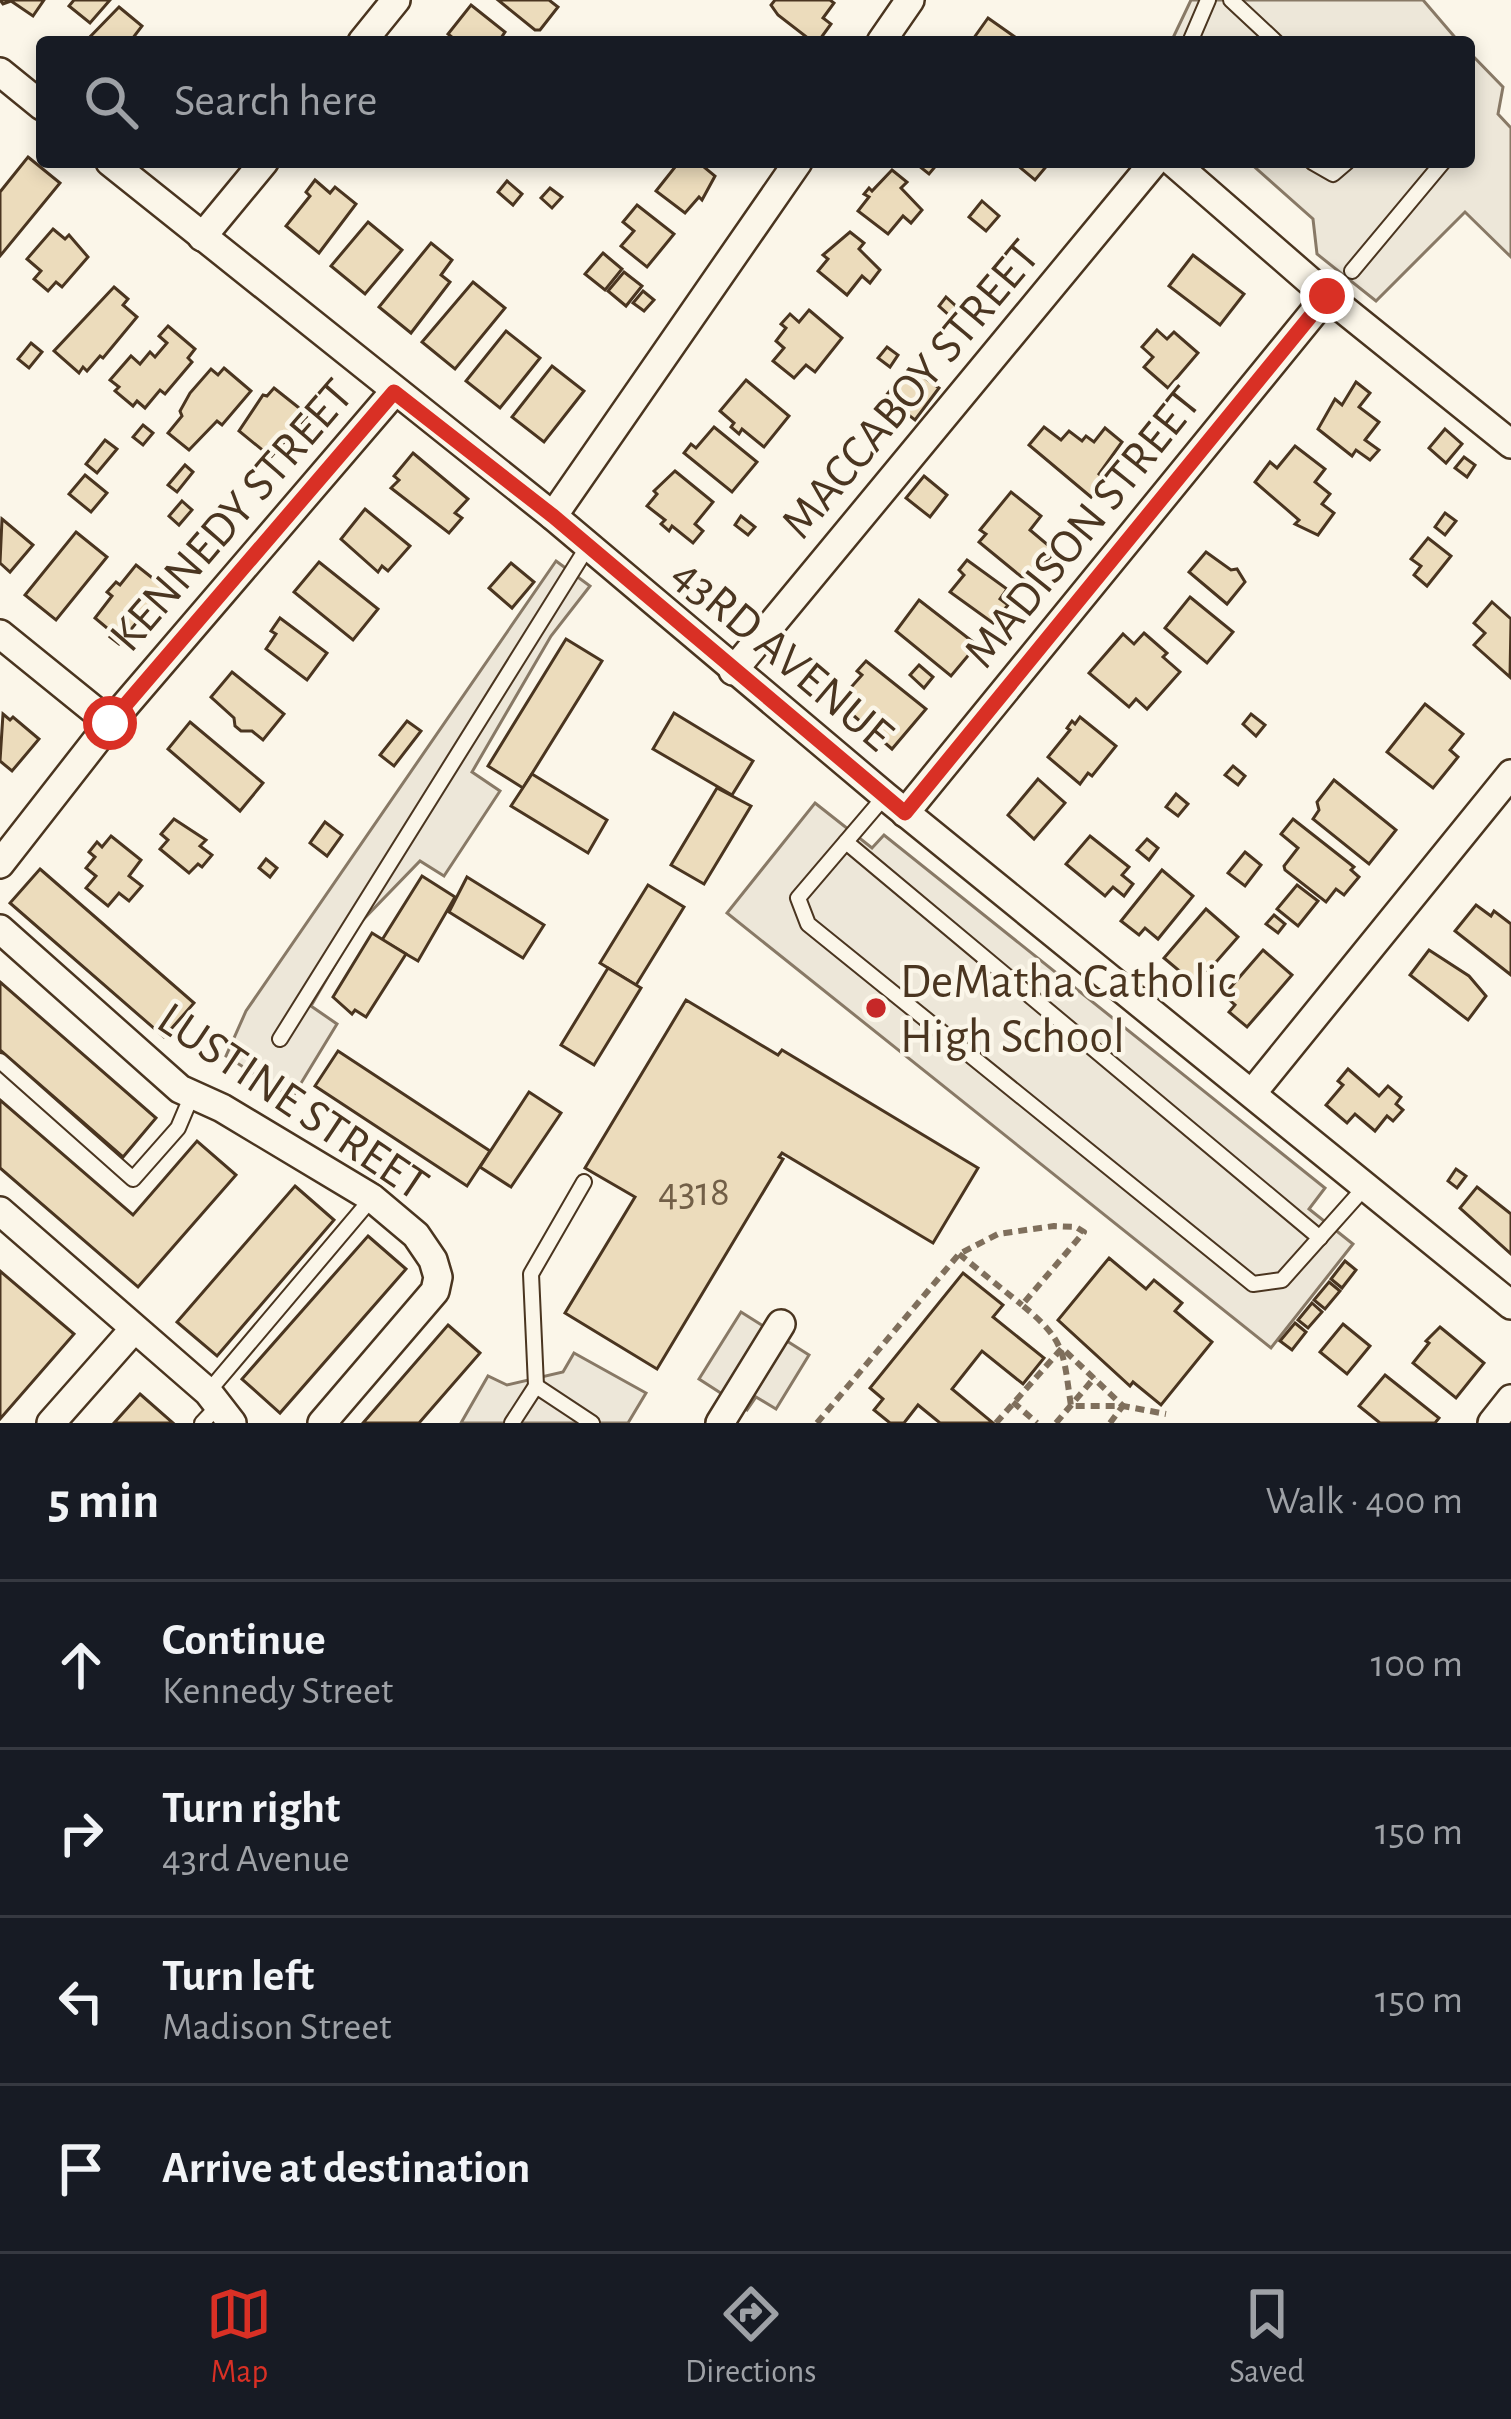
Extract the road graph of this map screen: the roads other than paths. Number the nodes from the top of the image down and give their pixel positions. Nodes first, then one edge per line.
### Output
1 (396, 0) edge
2 (910, 0) edge
3 (1208, 0) edge
4 (1231, 0) edge
5 (367, 36) edge
6 (885, 36) edge
7 (1193, 36) edge
8 (1270, 36) edge
9 (0, 72) edge
10 (36, 101) edge
11 (117, 168) edge
12 (259, 168) edge
13 (794, 168) edge
14 (1149, 168) edge
15 (1179, 168) edge
16 (1438, 168) edge
17 (202, 237) junction
18 (1352, 271) dead end
19 (1327, 296) junction
20 (394, 392) junction
21 (1511, 444) edge
22 (553, 516) junction
23 (588, 546) junction
24 (0, 634) edge
25 (734, 671) junction
26 (110, 723) junction
27 (1511, 774) edge
28 (895, 804) junction
29 (846, 842) junction
30 (0, 864) edge
31 (0, 929) edge
32 (280, 1039) dead end
33 (0, 1061) edge
34 (1253, 1092) junction
35 (192, 1095) junction
36 (584, 1181) dead end
37 (1366, 1186) junction
38 (372, 1198) junction
39 (0, 1211) edge
40 (1320, 1238) junction
41 (1511, 1305) edge
42 (782, 1324) dead end
43 (134, 1329) junction
44 (536, 1387) junction
45 (1511, 1399) edge
46 (215, 1411) edge
47 (51, 1423) edge
48 (322, 1423) edge
49 (512, 1423) edge
50 (592, 1423) edge
51 (720, 1423) edge
52 (1492, 1423) edge

1 - 5 street
2 - 6 street
3 - 7 lane
4 - 8 lane
9 - 10 street
11 - 17 street, 43RD AVENUE
12 - 17 street
13 - 22 street
14 - 25 street, MACCABOY STREET
15 - 19 street
16 - 18 lane
17 - 20 street, 43RD AVENUE
19 - 21 street
19 - 28 street, MADISON STREET
20 - 22 street, 43RD AVENUE
20 - 26 street, KENNEDY STREET
22 - 23 street, 43RD AVENUE
23 - 25 street, 43RD AVENUE
23 - 32 lane
24 - 26 street
25 - 28 street, 43RD AVENUE
26 - 30 street, KENNEDY STREET
27 - 34 street
28 - 29 lane
28 - 34 street, 43RD AVENUE
29 - 40 lane
29 - 40 lane
31 - 35 street, LUSTINE STREET
33 - 35 lane
34 - 37 street, 43RD AVENUE
35 - 38 street, LUSTINE STREET
36 - 44 lane
37 - 40 lane
37 - 41 street, 43RD AVENUE
38 - 46 lane
38 - 48 street, LUSTINE STREET
39 - 43 street
42 - 51 street
43 - 46 street
43 - 47 street
44 - 49 lane
44 - 50 lane
45 - 52 street

